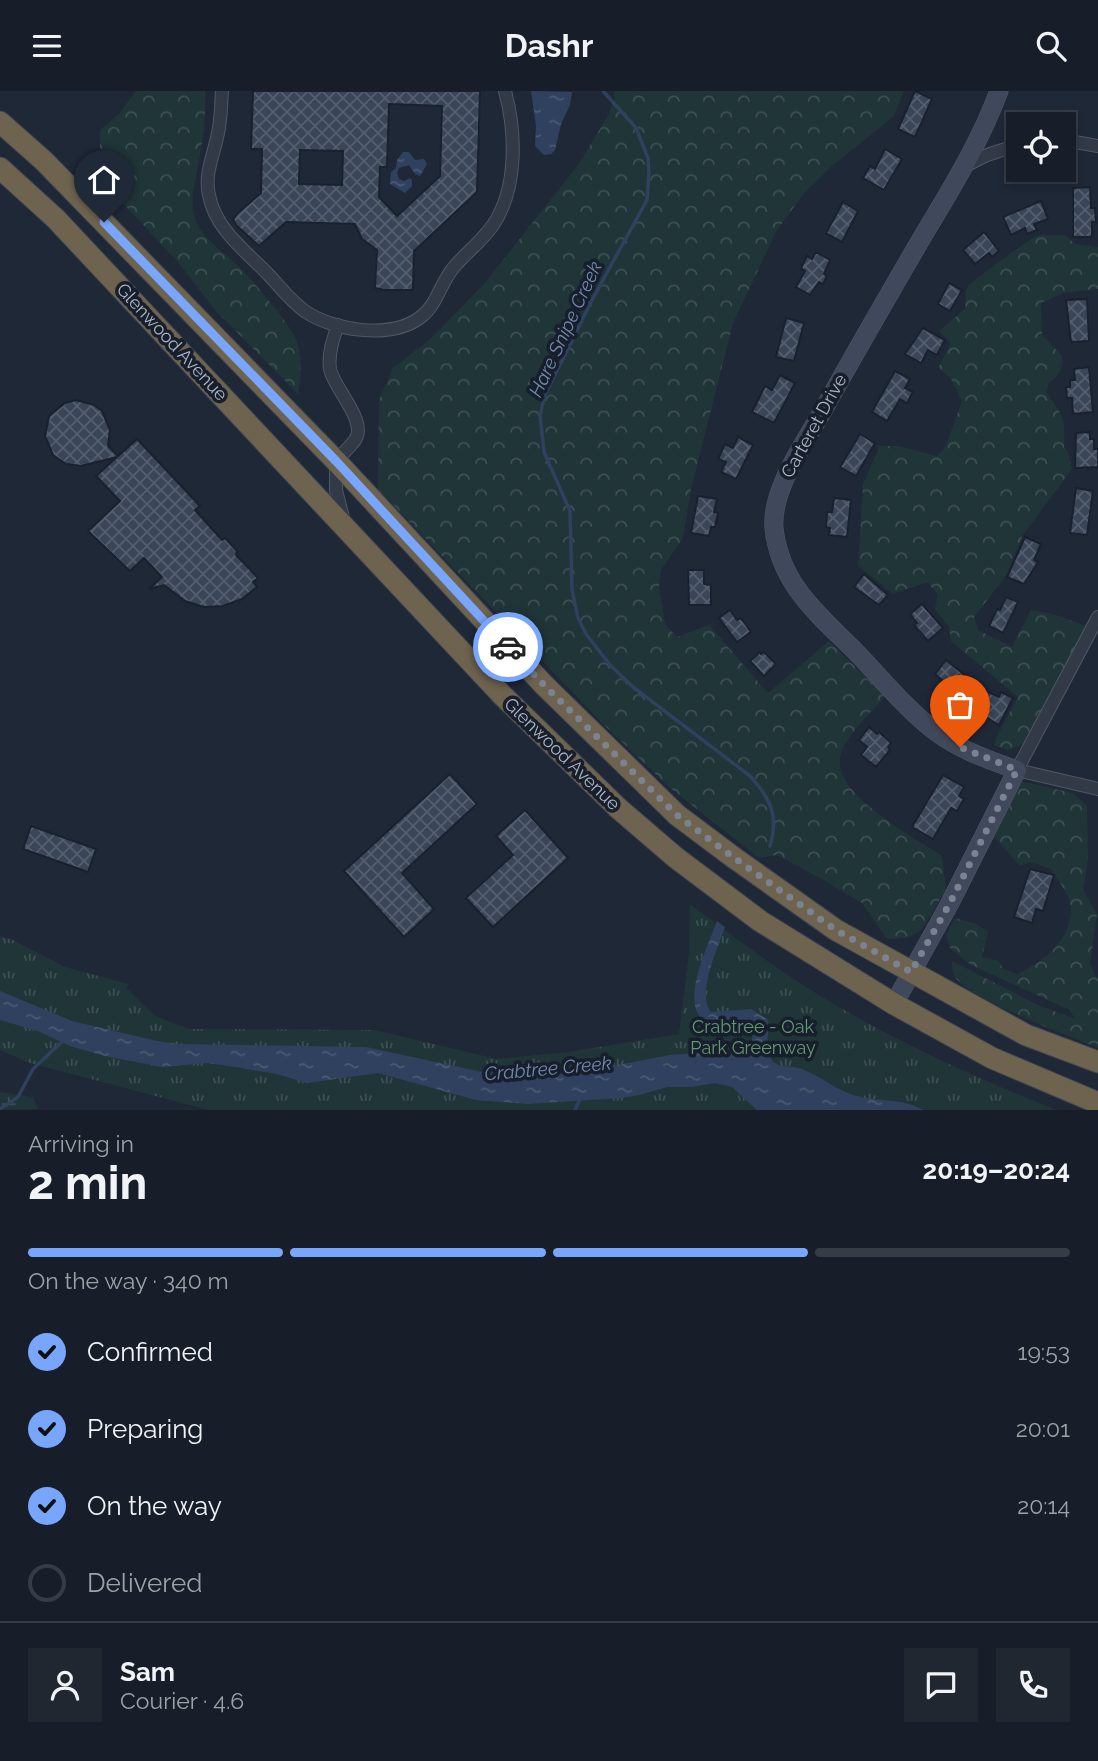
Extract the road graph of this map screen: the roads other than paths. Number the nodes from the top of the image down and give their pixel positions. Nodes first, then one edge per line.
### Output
1 (222, 91) edge
2 (505, 91) edge
3 (999, 91) edge
4 (0, 122) edge
5 (1076, 142) edge
6 (1098, 146) edge
7 (1006, 149) edge
8 (44, 161) junction
9 (965, 166) junction
10 (7, 174) edge
11 (338, 325) junction
12 (336, 461) junction
13 (346, 527) junction
14 (1098, 617) edge
15 (1017, 770) junction
16 (1098, 789) edge
17 (911, 972) junction
18 (894, 1004) junction
19 (1098, 1062) edge
20 (1098, 1103) edge

1 - 11 street
2 - 11 street
3 - 9 street, Carteret Drive
4 - 8 highway, Glenwood Avenue
5 - 6 street
7 - 9 street
8 - 10 highway
8 - 12 highway, Glenwood Avenue
9 - 15 street, Carteret Drive
10 - 13 highway, Glenwood Avenue
11 - 12 street
12 - 13 street
12 - 17 highway, Glenwood Avenue
13 - 18 highway, Glenwood Avenue
14 - 15 street
15 - 16 street
15 - 17 street
17 - 18 street
17 - 19 highway, Glenwood Avenue
18 - 20 highway, Glenwood Avenue

